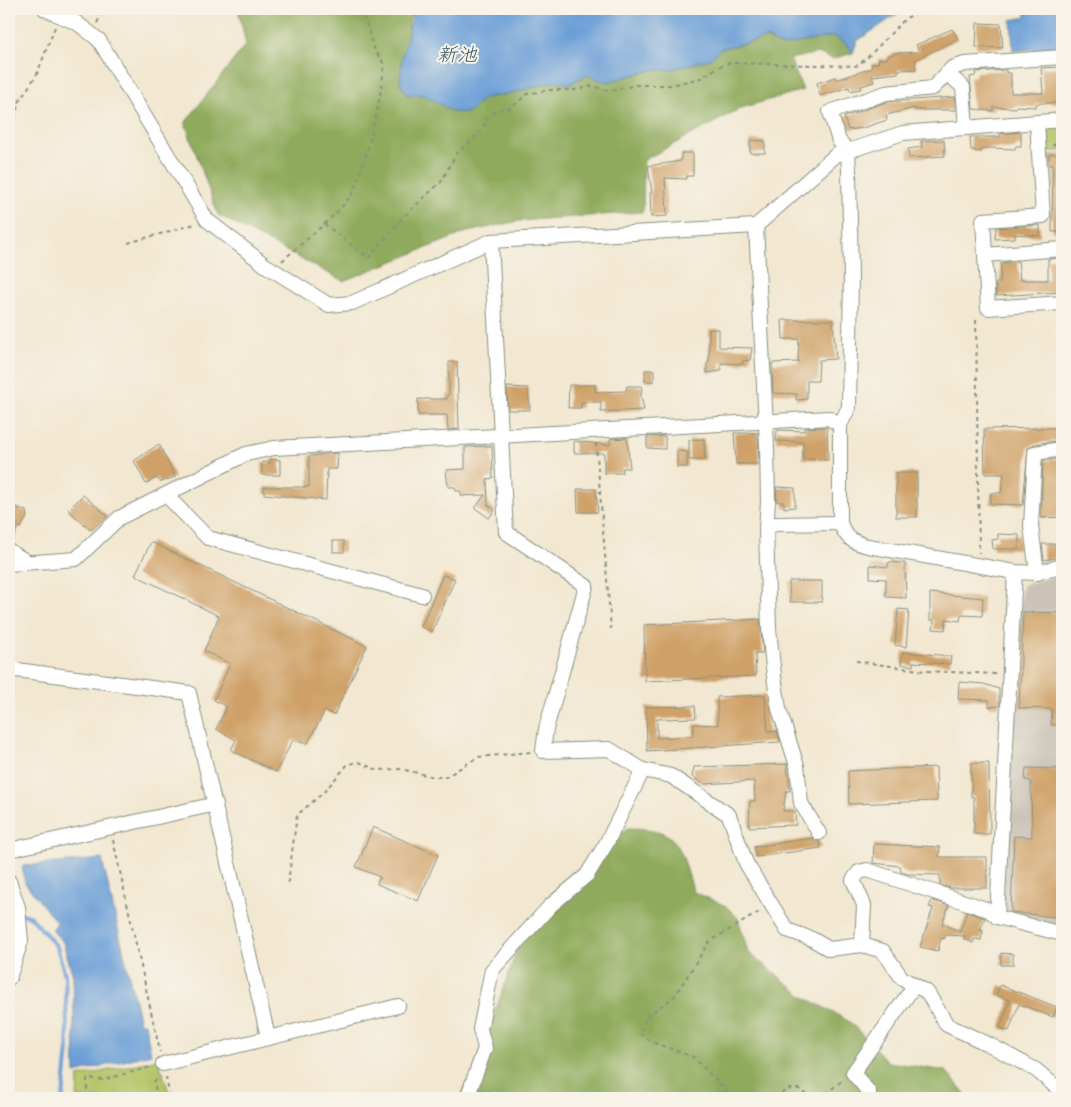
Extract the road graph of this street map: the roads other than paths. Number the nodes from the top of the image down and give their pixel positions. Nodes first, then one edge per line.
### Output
1 (44, 9) edge
2 (1062, 57) edge
3 (947, 73) junction
4 (1062, 120) edge
5 (1037, 122) junction
6 (966, 128) junction
7 (848, 150) junction
8 (756, 226) junction
9 (491, 242) junction
10 (1062, 249) edge
11 (985, 256) junction
12 (1062, 303) edge
13 (766, 421) junction
14 (840, 425) junction
15 (502, 436) junction
16 (1062, 449) edge
17 (166, 495) junction
18 (840, 523) junction
19 (766, 528) junction
20 (9, 551) edge
21 (26, 561) junction
22 (9, 564) edge
23 (1062, 566) edge
24 (1016, 572) junction
25 (1037, 573) junction
26 (422, 595) dead end
27 (9, 669) edge
28 (643, 770) junction
29 (216, 804) junction
30 (819, 833) dead end
31 (9, 850) edge
32 (9, 881) edge
33 (997, 917) junction
34 (1062, 934) edge
35 (862, 945) junction
36 (9, 978) edge
37 (914, 986) junction
38 (398, 1006) dead end
39 (268, 1037) junction
40 (163, 1064) road end
41 (1062, 1092) edge
42 (467, 1098) edge
43 (869, 1098) edge

1 - 9 street
2 - 3 street
3 - 6 street
3 - 7 street
4 - 5 street
5 - 6 street
5 - 11 street
6 - 7 street
7 - 8 street
7 - 14 street
8 - 9 street
8 - 13 street
9 - 15 street
10 - 11 street
11 - 12 street
13 - 14 street
13 - 15 street
13 - 19 street
14 - 18 street
15 - 17 street
15 - 28 street
16 - 25 street
17 - 21 street
17 - 26 street
18 - 19 street
18 - 24 street
19 - 30 street
20 - 21 street
21 - 22 street
23 - 25 street
24 - 25 street
24 - 33 street
27 - 29 street
28 - 35 street
28 - 42 street
29 - 31 street
29 - 39 street
32 - 36 street
33 - 34 street
33 - 35 street
35 - 37 street
37 - 41 street
37 - 43 street
38 - 39 street
39 - 40 street

